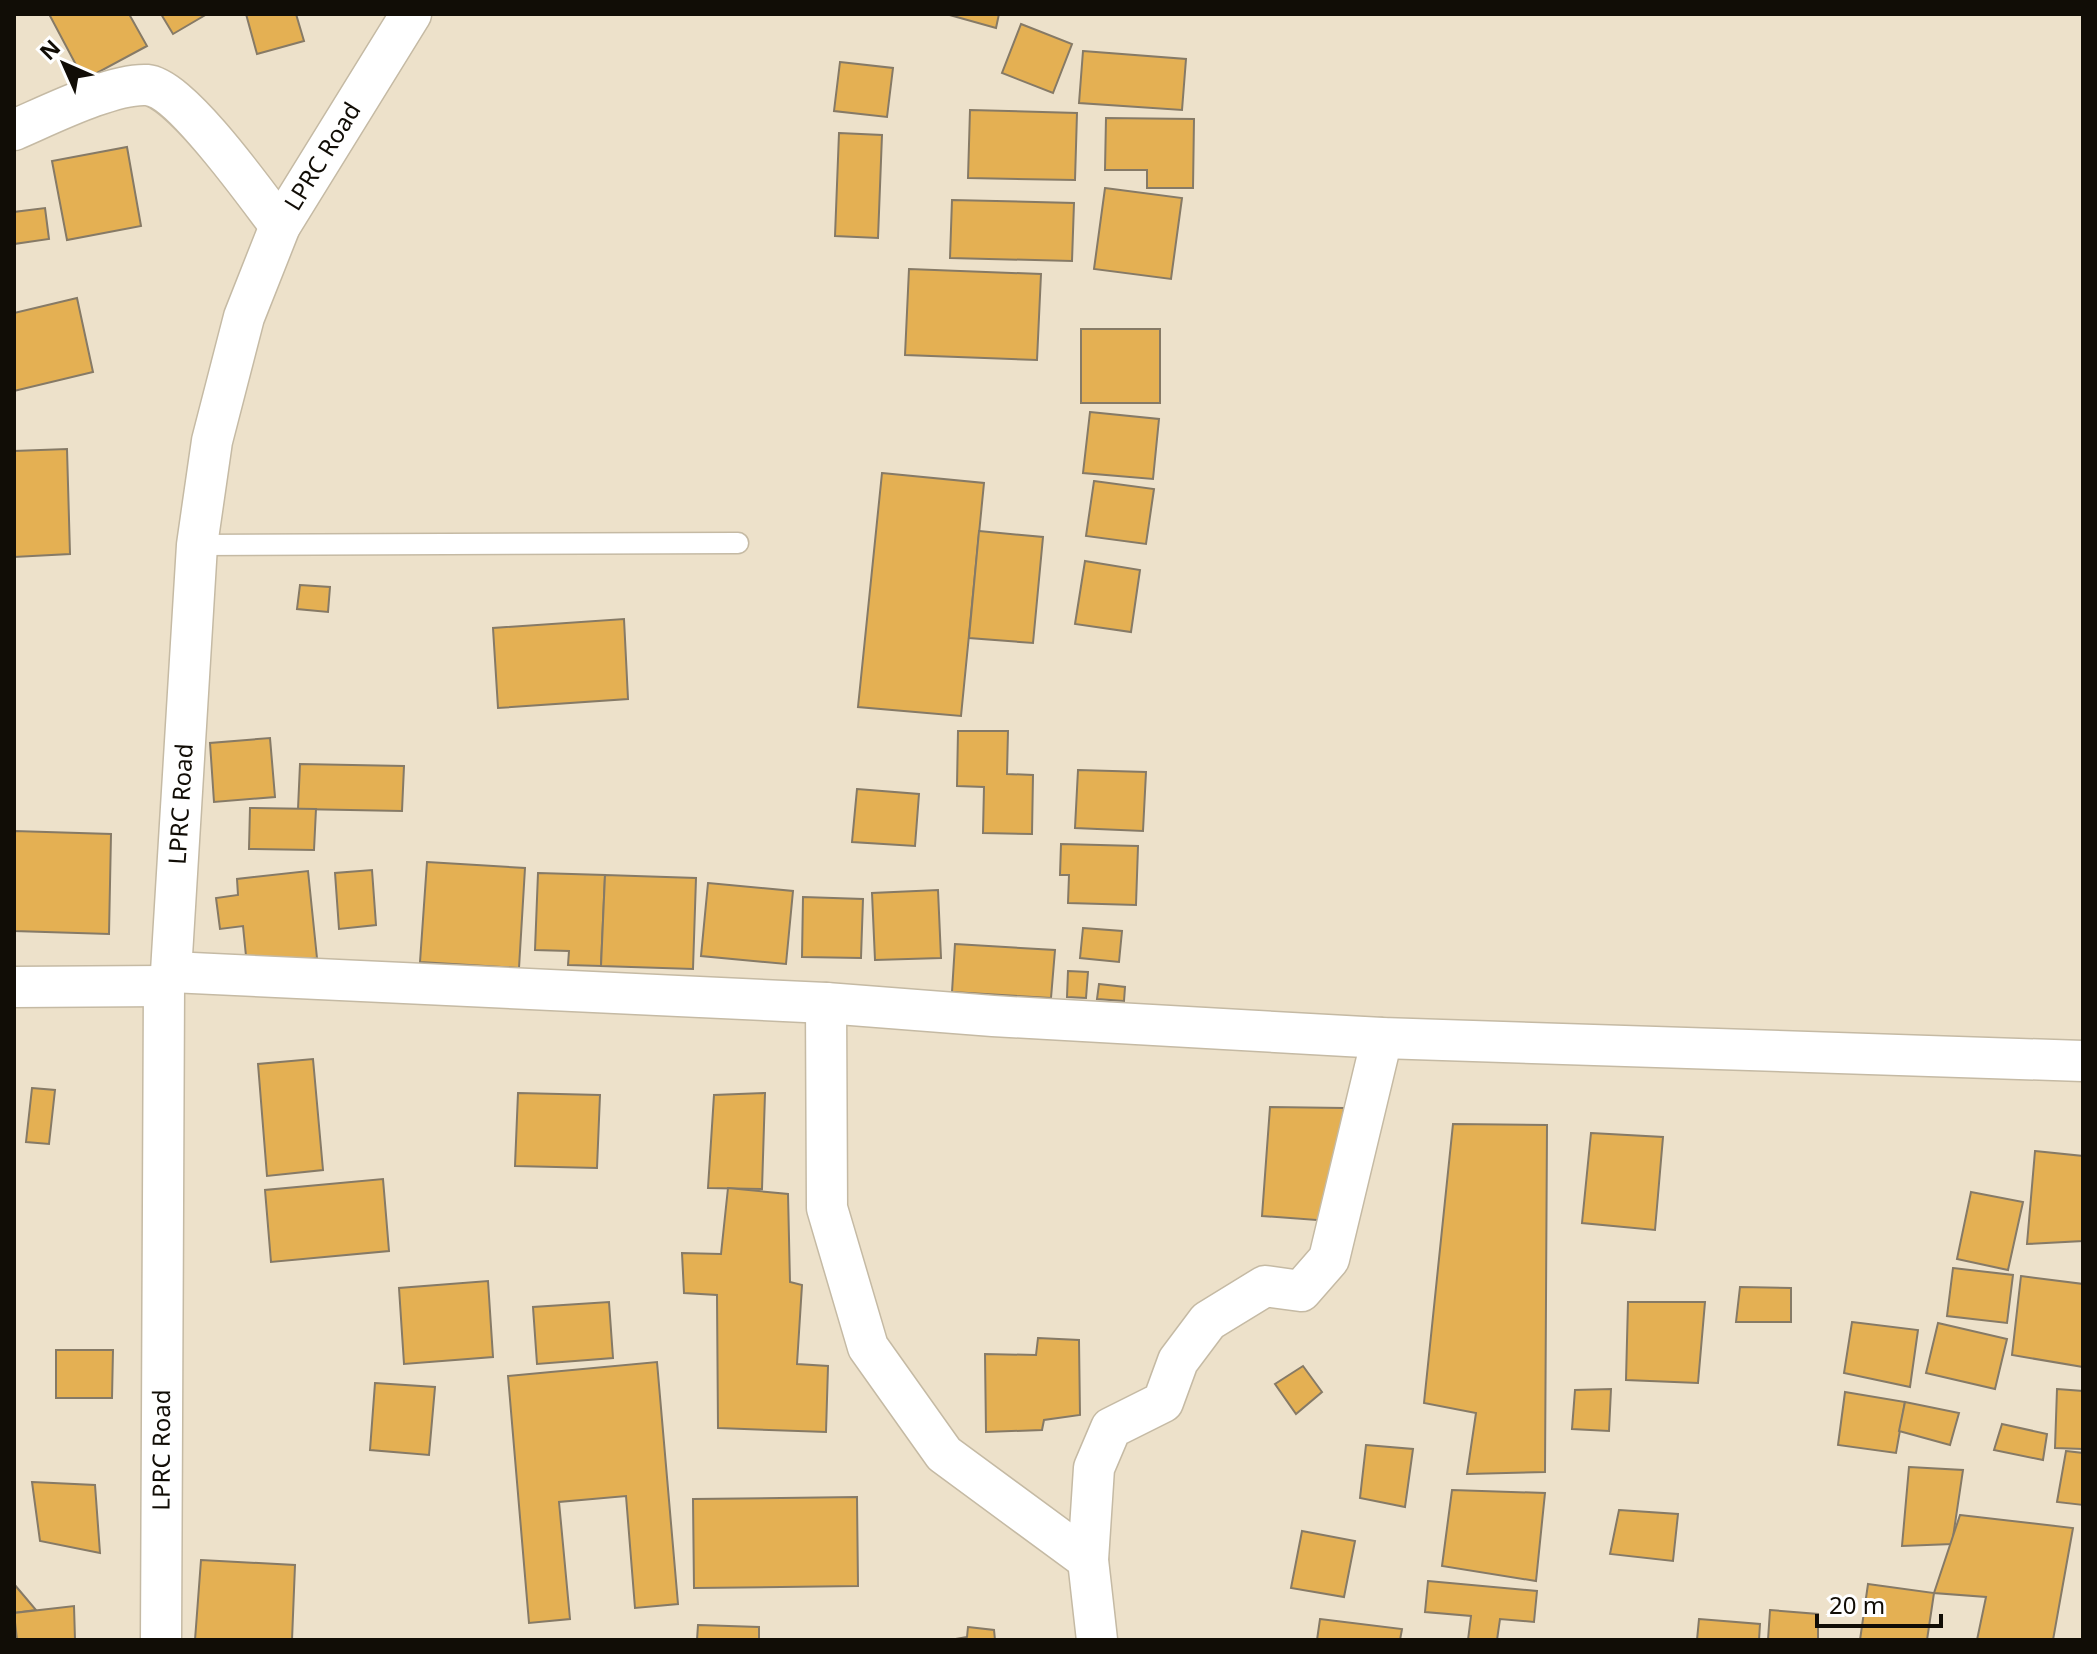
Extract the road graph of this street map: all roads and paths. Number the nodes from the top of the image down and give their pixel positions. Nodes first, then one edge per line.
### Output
1 (411, 14) edge
2 (14, 130) edge
3 (280, 226) junction
4 (738, 543) dead end
5 (197, 545) junction
6 (168, 979) junction
7 (14, 987) edge
8 (826, 1003) junction
9 (1382, 1038) junction
10 (2083, 1061) edge
11 (1088, 1560) junction
12 (161, 1640) edge
13 (1097, 1640) edge

1 - 3 street, LPRC Road
2 - 3 street
3 - 5 street, LPRC Road
4 - 5 lane
5 - 6 street, LPRC Road
6 - 7 street
6 - 8 street
6 - 12 street, LPRC Road
8 - 9 street
8 - 11 street
9 - 10 street
9 - 11 street
11 - 13 street

